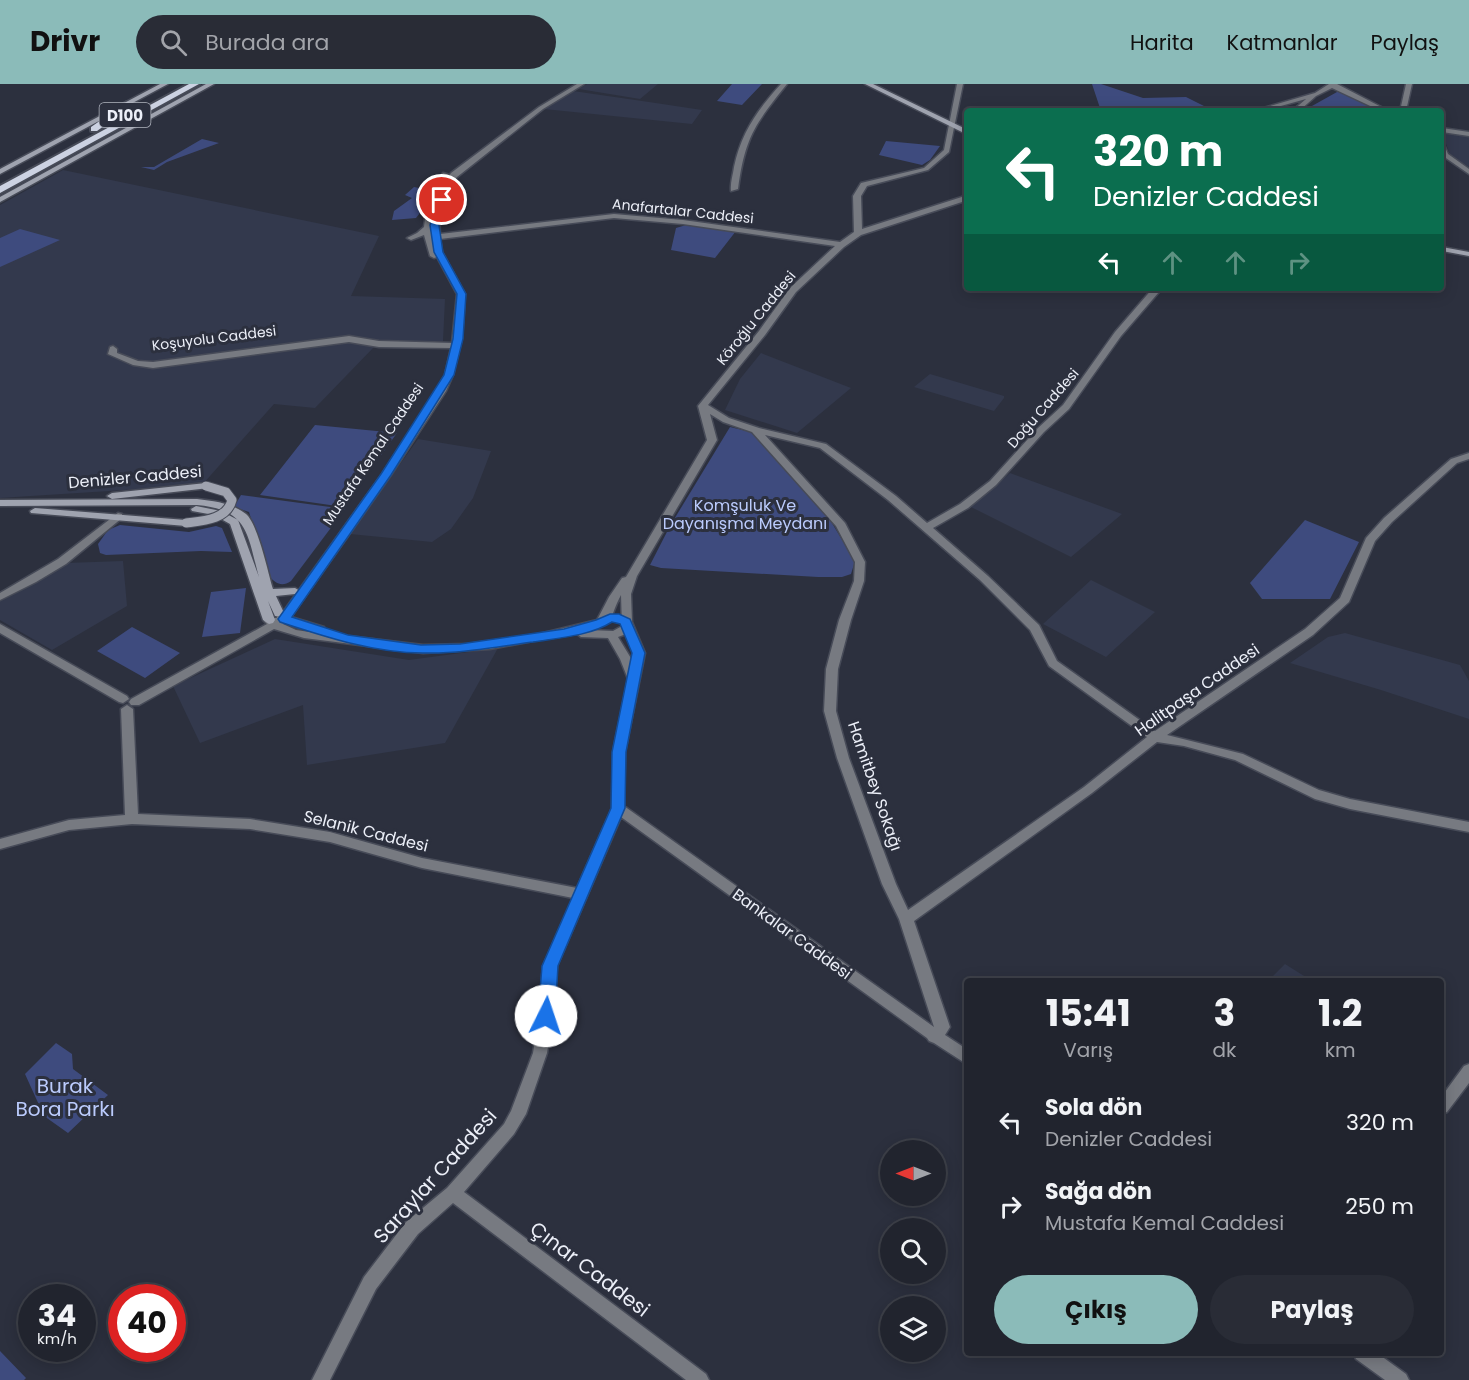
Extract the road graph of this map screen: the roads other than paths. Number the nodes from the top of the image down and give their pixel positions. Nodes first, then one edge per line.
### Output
1 (165, 84) edge
2 (182, 84) edge
3 (195, 84) edge
4 (211, 84) edge
5 (570, 84) edge
6 (580, 84) edge
7 (784, 84) edge
8 (868, 84) edge
9 (877, 84) edge
10 (960, 84) edge
11 (1333, 84) edge
12 (1408, 86) edge
13 (1302, 101) junction
14 (130, 104) junction
15 (169, 107) junction
16 (1270, 108) edge
17 (1297, 108) edge
18 (1380, 108) edge
19 (1404, 108) edge
20 (955, 123) junction
21 (964, 129) edge
22 (1444, 130) edge
23 (1469, 134) edge
24 (87, 143) junction
25 (68, 145) junction
26 (1444, 155) edge
27 (0, 172) edge
28 (1469, 172) edge
29 (0, 181) edge
30 (734, 189) dead end
31 (0, 190) edge
32 (964, 198) edge
33 (0, 200) edge
34 (427, 228) junction
35 (858, 233) junction
36 (411, 238) dead end
37 (432, 239) junction
38 (842, 245) junction
39 (1444, 245) edge
40 (1444, 249) edge
41 (1469, 249) edge
42 (1469, 254) edge
43 (1155, 291) edge
44 (356, 327) dead end
45 (370, 330) dead end
46 (349, 336) junction
47 (362, 338) junction
48 (453, 344) junction
49 (703, 406) junction
50 (756, 430) junction
51 (1469, 456) edge
52 (382, 474) junction
53 (0, 503) edge
54 (20, 507) junction
55 (0, 510) edge
56 (118, 516) junction
57 (927, 527) junction
58 (632, 576) junction
59 (295, 591) junction
60 (269, 593) junction
61 (0, 597) edge
62 (277, 619) junction
63 (626, 624) junction
64 (0, 628) edge
65 (606, 628) junction
66 (634, 681) junction
67 (129, 703) junction
68 (1155, 737) junction
69 (618, 808) junction
70 (132, 819) junction
71 (1469, 827) edge
72 (0, 844) edge
73 (580, 894) junction
74 (906, 919) junction
75 (934, 1036) junction
76 (964, 1056) edge
77 (1469, 1071) edge
78 (1444, 1104) edge
79 (453, 1193) junction
80 (1366, 1356) edge
81 (321, 1380) edge
82 (700, 1380) edge
83 (1400, 1380) edge

1 - 14 main road
2 - 25 highway, D100
3 - 24 highway, D100
4 - 15 main road
5 - 34 street, Mustafa Kemal Caddesi
6 - 37 street
7 - 30 street
8 - 20 main road
9 - 20 main road
10 - 20 street
11 - 13 street
11 - 18 street
12 - 19 street
13 - 16 street
13 - 17 street
14 - 25 highway
14 - 27 main road
15 - 24 highway
15 - 33 main road
20 - 21 main road
20 - 35 street
22 - 23 street
24 - 31 highway, D100
25 - 29 highway, D100
26 - 28 street
32 - 35 street, Köroğlu Caddesi
34 - 36 street
34 - 37 street, Mustafa Kemal Caddesi
35 - 38 street, Köroğlu Caddesi
37 - 38 street, Anafartalar Caddesi
37 - 48 street, Mustafa Kemal Caddesi
38 - 49 street, Köroğlu Caddesi
39 - 41 main road
40 - 42 main road
43 - 57 street, Doğu Caddesi
44 - 46 street
45 - 47 street
46 - 47 street, Koşuyolu Caddesi
46 - 48 street, Koşuyolu Caddesi
47 - 48 street, Koşuyolu Caddesi
48 - 52 street, Mustafa Kemal Caddesi
49 - 50 street
49 - 58 street, Saraylar Caddesi
50 - 57 street
50 - 74 street, Hamitbey Sokağı
51 - 68 street, Halitpaşa Caddesi
52 - 59 street, Mustafa Kemal Caddesi
52 - 62 street, Mustafa Kemal Caddesi
53 - 54 main road, Denizler Caddesi
54 - 55 main road, Denizler Caddesi
54 - 56 main road, Denizler Caddesi
54 - 56 main road, Denizler Caddesi, bridge
54 - 60 main road, Denizler Caddesi
54 - 62 main road, Denizler Caddesi
56 - 61 street
57 - 68 street
58 - 63 street, Saraylar Caddesi
58 - 65 street, Saraylar Caddesi
59 - 60 main road
59 - 62 street, Mustafa Kemal Caddesi
60 - 62 main road, Denizler Caddesi
62 - 65 street
62 - 67 street, Mustafa Kemal Caddesi
63 - 65 street
63 - 65 street
63 - 66 street, Saraylar Caddesi
64 - 67 street
65 - 66 street
66 - 69 street, Saraylar Caddesi
67 - 70 street
68 - 71 street
68 - 74 street, Halitpaşa Caddesi
69 - 73 street, Saraylar Caddesi
69 - 75 street, Bankalar Caddesi
70 - 72 street, Selanik Caddesi
70 - 73 street, Selanik Caddesi
73 - 79 street, Saraylar Caddesi
74 - 75 street, Hamitbey Sokağı
75 - 76 street, Bankalar Caddesi
77 - 78 street
79 - 81 street, Saraylar Caddesi
79 - 82 street, Çınar Caddesi
80 - 83 street

